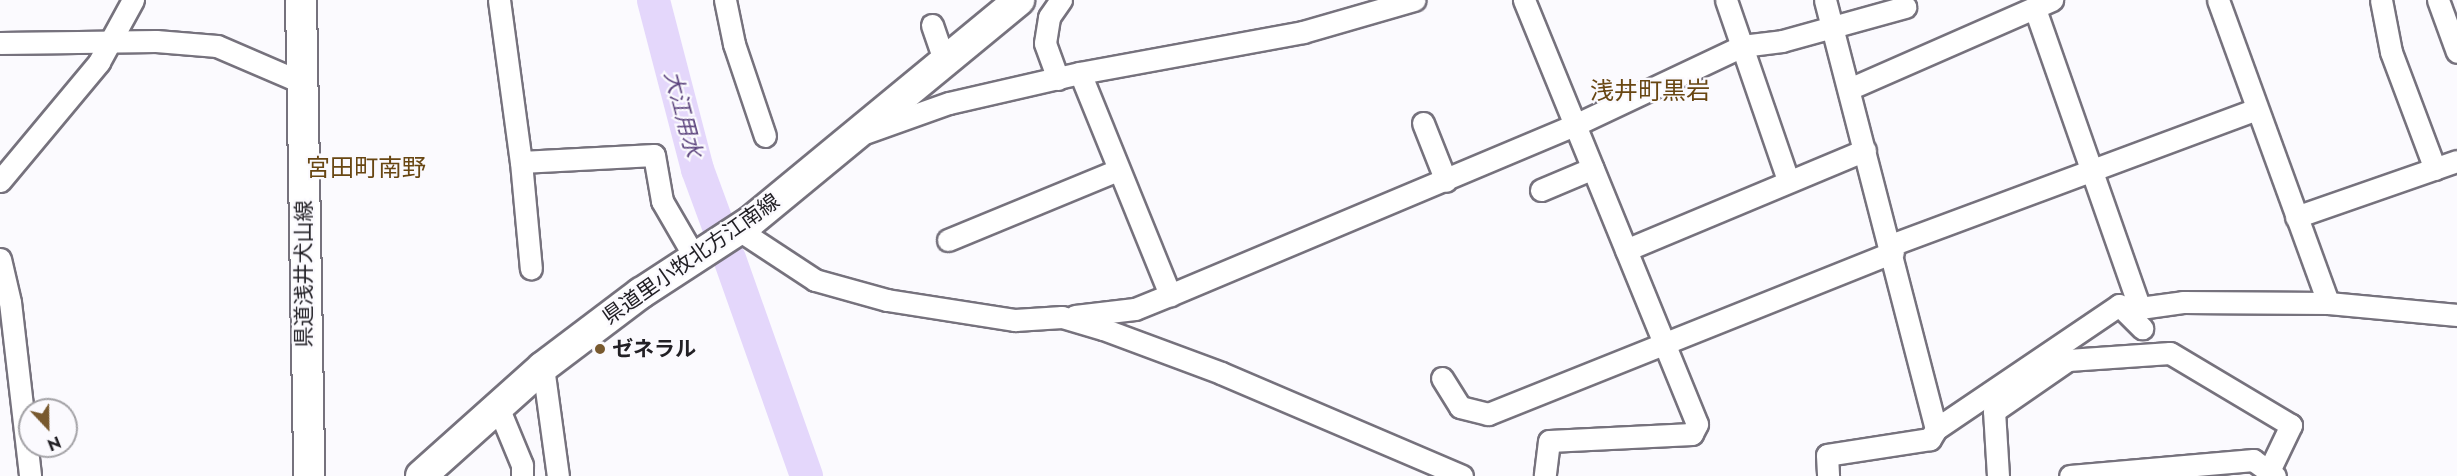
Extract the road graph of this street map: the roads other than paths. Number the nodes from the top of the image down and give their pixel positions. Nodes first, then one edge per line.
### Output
1 (134, 0) edge
2 (302, 0) edge
3 (499, 0) edge
4 (725, 0) edge
5 (1019, 0) edge
6 (1060, 0) edge
7 (1414, 0) edge
8 (1524, 0) edge
9 (1726, 0) edge
10 (1825, 0) edge
11 (2218, 0) edge
12 (2382, 0) edge
13 (2438, 0) edge
14 (2044, 5) edge
15 (1905, 7) dead end
16 (932, 25) dead end
17 (1833, 26) junction
18 (113, 42) junction
19 (0, 43) edge
20 (1742, 46) junction
21 (2457, 52) edge
22 (945, 62) junction
23 (1080, 72) junction
24 (1058, 79) junction
25 (303, 83) junction
26 (1849, 89) junction
27 (2258, 109) junction
28 (1423, 123) dead end
29 (1575, 125) junction
30 (765, 136) dead end
31 (854, 136) junction
32 (1866, 150) junction
33 (521, 162) junction
34 (2457, 162) edge
35 (1593, 168) junction
36 (2094, 169) junction
37 (1118, 170) junction
38 (2435, 170) junction
39 (1788, 180) junction
40 (1446, 181) junction
41 (0, 182) edge
42 (1541, 190) dead end
43 (2296, 217) junction
44 (739, 230) junction
45 (948, 240) dead end
46 (1892, 248) junction
47 (1626, 250) junction
48 (695, 258) junction
49 (0, 259) edge
50 (531, 269) dead end
51 (1170, 295) junction
52 (2328, 303) junction
53 (2457, 315) edge
54 (1062, 317) junction
55 (2142, 328) dead end
56 (1664, 344) junction
57 (543, 367) junction
58 (1443, 378) dead end
59 (498, 407) junction
60 (1936, 429) junction
61 (2272, 474) edge
62 (30, 476) edge
63 (309, 476) edge
64 (421, 476) edge
65 (522, 476) edge
66 (558, 476) edge
67 (1462, 476) edge
68 (1545, 476) edge
69 (1828, 476) edge
70 (1998, 476) edge
71 (2070, 476) edge

1 - 18 street
2 - 25 main road, 県道浅井犬山線
3 - 33 street
4 - 30 street
5 - 22 main road, 県道里小牧北方江南線
6 - 24 street
7 - 23 street
8 - 29 street
9 - 20 street
10 - 17 street
11 - 27 street
12 - 38 street
13 - 21 street
14 - 26 street
14 - 36 street
15 - 17 street
16 - 22 street
17 - 20 street
17 - 26 street
18 - 19 street
18 - 25 street
18 - 41 street
20 - 29 street
20 - 39 street
22 - 31 main road, 県道里小牧北方江南線
23 - 24 street
23 - 37 street
24 - 31 street
25 - 63 main road, 県道浅井犬山線
26 - 32 street
27 - 36 street
27 - 43 street
28 - 40 street
29 - 35 street
29 - 40 street
31 - 44 main road, 県道里小牧北方江南線
32 - 39 street
32 - 46 street
33 - 48 street
33 - 50 street
34 - 38 street
35 - 42 street
35 - 47 street
36 - 46 street
36 - 52 street
37 - 45 street
37 - 51 street
38 - 43 street
39 - 47 street
40 - 51 street
43 - 52 street
44 - 48 main road, 県道里小牧北方江南線
44 - 54 street
46 - 56 street
46 - 60 street
47 - 56 street
48 - 57 main road, 県道里小牧北方江南線
49 - 62 street
51 - 54 street
52 - 53 street
54 - 67 street
55 - 60 street
56 - 58 street
56 - 68 street
57 - 59 main road, 県道里小牧北方江南線
57 - 66 street
59 - 64 main road, 県道里小牧北方江南線
59 - 65 street
60 - 69 street
61 - 70 street
61 - 71 street

